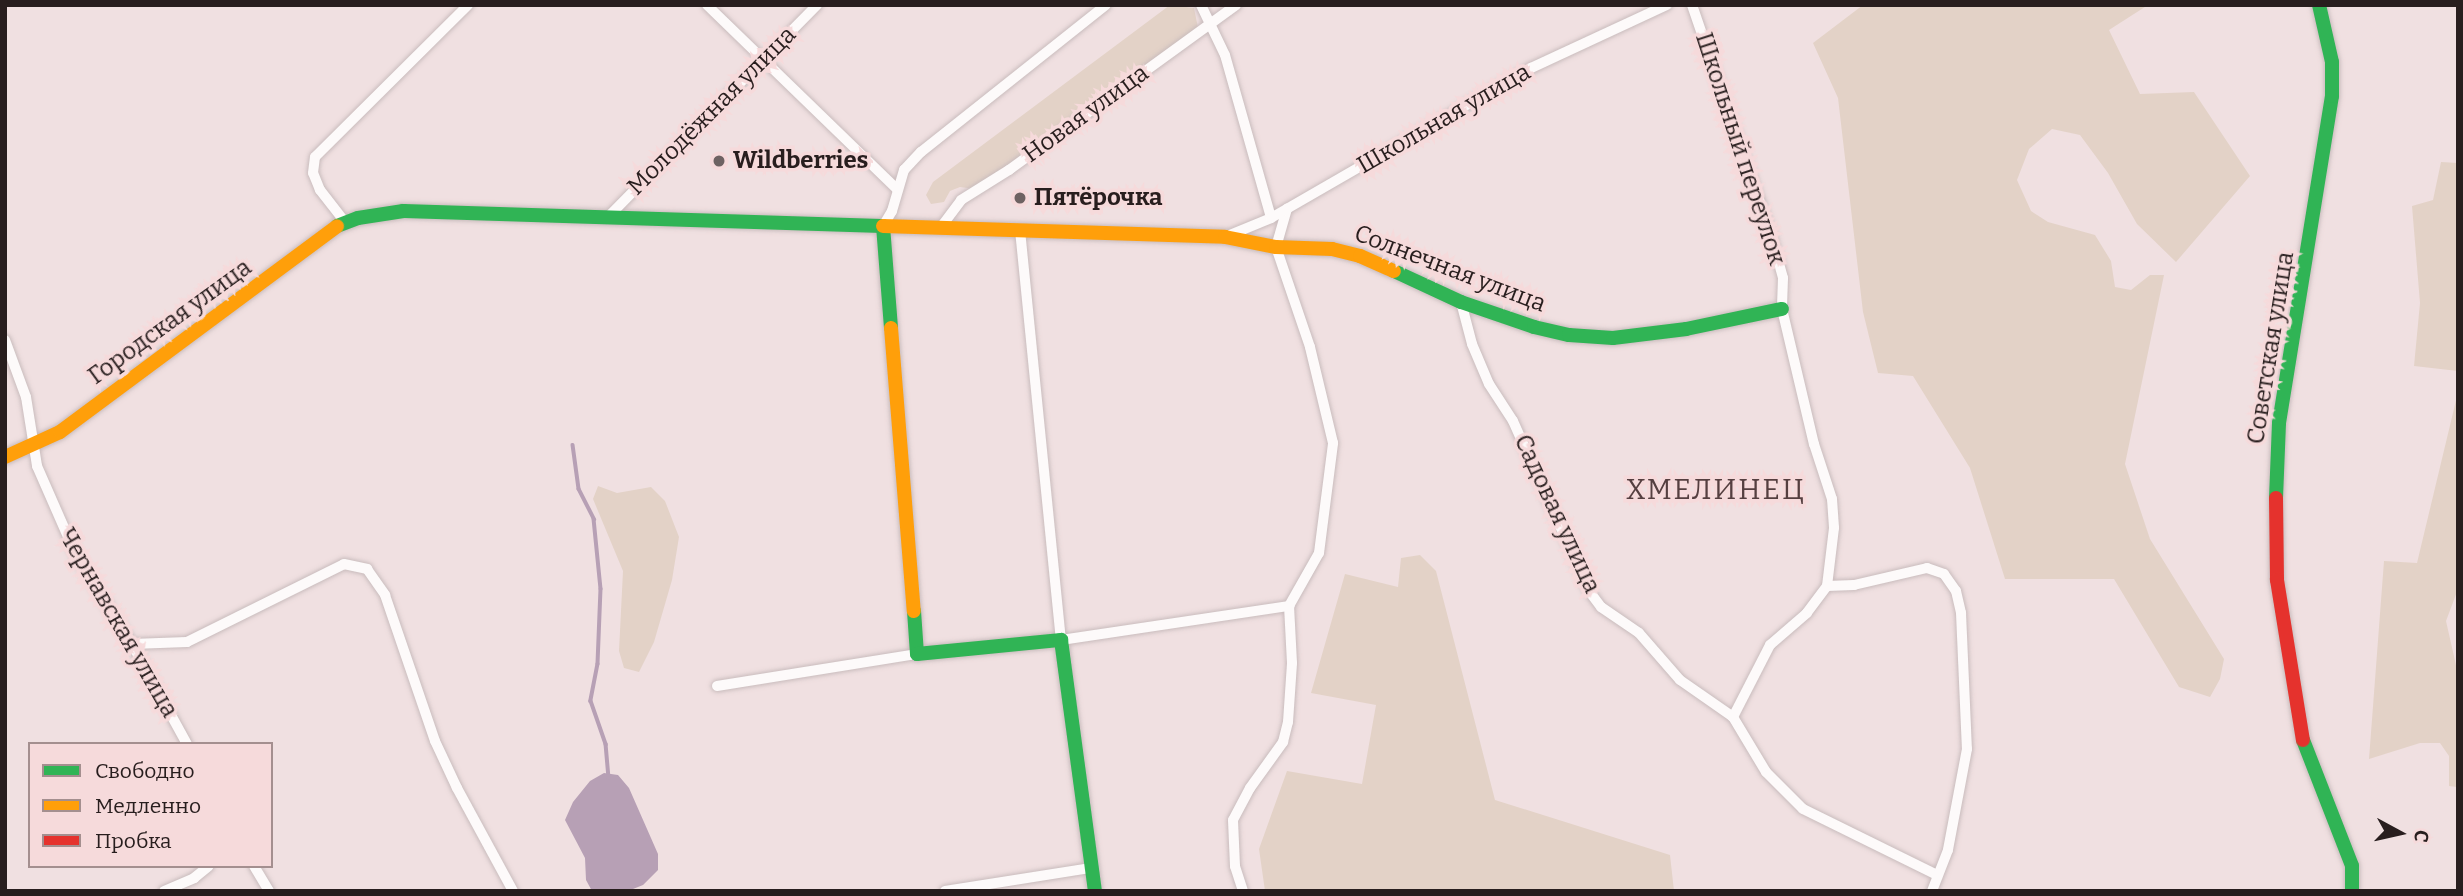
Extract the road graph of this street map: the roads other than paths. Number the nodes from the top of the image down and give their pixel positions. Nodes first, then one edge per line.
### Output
1 (468, 5) edge
2 (707, 5) edge
3 (817, 5) edge
4 (1106, 5) edge
5 (1200, 5) edge
6 (1236, 5) edge
7 (1667, 5) edge
8 (1692, 5) edge
9 (2319, 5) edge
10 (1211, 24) junction
11 (762, 61) junction
12 (897, 189) junction
13 (1287, 209) junction
14 (608, 217) junction
15 (1270, 218) junction
16 (352, 220) junction
17 (883, 226) junction
18 (941, 228) junction
19 (1020, 230) junction
20 (1225, 237) junction
21 (1276, 247) junction
22 (1461, 302) junction
23 (1782, 309) junction
24 (5, 340) edge
25 (32, 443) junction
26 (5, 457) edge
27 (1827, 586) junction
28 (1289, 606) junction
29 (1061, 640) junction
30 (132, 643) junction
31 (918, 654) junction
32 (717, 686) dead end
33 (1733, 717) junction
34 (186, 742) edge
35 (206, 868) edge
36 (255, 868) edge
37 (1091, 868) junction
38 (1937, 875) junction
39 (164, 891) edge
40 (269, 891) edge
41 (513, 891) edge
42 (945, 891) edge
43 (1095, 891) edge
44 (1242, 891) edge
45 (1931, 891) edge
46 (2352, 891) edge

1 - 16 street
2 - 11 street
3 - 11 street, Молодёжная улица
4 - 12 street
5 - 10 street
6 - 10 street, Новая улица
7 - 13 street, Школьная улица
8 - 23 street, Школьный переулок
9 - 46 street, Советская улица
10 - 15 street
10 - 18 street, Новая улица
11 - 12 street
11 - 14 street, Молодёжная улица
12 - 17 street
13 - 15 street, Школьная улица
13 - 21 street
14 - 16 street, Солнечная улица
14 - 17 street, Солнечная улица
15 - 20 street, Школьная улица
16 - 25 street, Городская улица
17 - 18 street, Солнечная улица
17 - 31 street
18 - 19 street, Солнечная улица
19 - 20 street, Солнечная улица
19 - 29 street
20 - 21 street, Солнечная улица
21 - 22 street, Солнечная улица
21 - 28 street
22 - 23 street, Солнечная улица
22 - 33 street, Садовая улица
23 - 27 street, Школьный переулок
24 - 25 street, Чернавская улица
25 - 26 street, Городская улица
25 - 30 street, Чернавская улица
27 - 33 street
27 - 38 street
28 - 29 street
28 - 44 street
29 - 31 street
29 - 37 street
30 - 34 street, Чернавская улица
30 - 41 street
31 - 32 street
33 - 38 street
35 - 39 street
36 - 40 street
37 - 42 street
37 - 43 street
38 - 45 street

